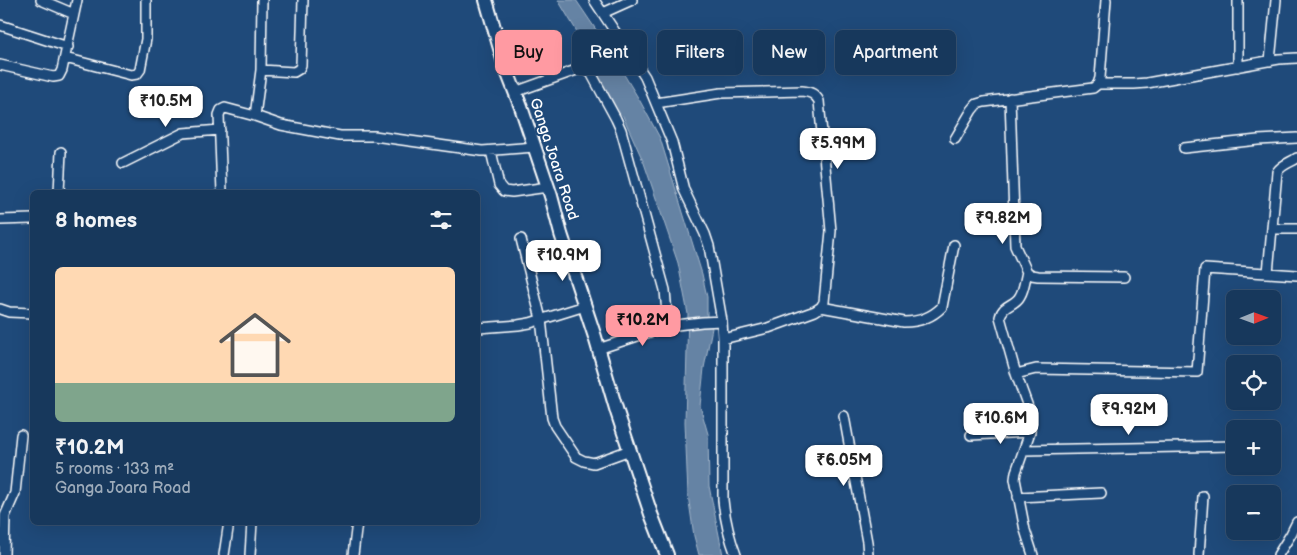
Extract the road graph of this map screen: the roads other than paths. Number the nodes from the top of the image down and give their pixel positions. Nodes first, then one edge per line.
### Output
1 (41, 0) edge
2 (77, 0) edge
3 (146, 0) edge
4 (262, 0) edge
5 (303, 0) edge
6 (486, 0) edge
7 (594, 0) edge
8 (632, 0) edge
9 (1106, 0) edge
10 (1238, 0) edge
11 (1276, 0) edge
12 (603, 13) junction
13 (74, 14) junction
14 (0, 25) edge
15 (68, 48) junction
16 (65, 58) junction
17 (1297, 58) edge
18 (1270, 61) junction
19 (0, 65) edge
20 (1238, 67) junction
21 (261, 70) junction
22 (1098, 84) junction
23 (515, 92) junction
24 (1010, 98) junction
25 (656, 104) junction
26 (255, 116) junction
27 (220, 130) junction
28 (1297, 138) edge
29 (955, 139) dead end
30 (535, 147) junction
31 (1184, 148) dead end
32 (491, 150) junction
33 (61, 152) dead end
34 (1297, 158) edge
35 (123, 162) dead end
36 (548, 188) junction
37 (59, 190) edge
38 (222, 190) edge
39 (30, 219) edge
40 (0, 220) edge
41 (1272, 229) junction
42 (1297, 229) edge
43 (521, 239) dead end
44 (954, 245) dead end
45 (1027, 272) junction
46 (1268, 272) junction
47 (1297, 275) edge
48 (1124, 277) dead end
49 (585, 306) junction
50 (821, 307) junction
51 (0, 310) edge
52 (30, 313) edge
53 (541, 320) junction
54 (722, 321) junction
55 (668, 326) junction
56 (480, 328) edge
57 (723, 339) junction
58 (598, 349) junction
59 (1016, 374) junction
60 (844, 416) dead end
61 (1030, 432) junction
62 (20, 435) dead end
63 (970, 435) dead end
64 (1226, 446) edge
65 (630, 450) junction
66 (1024, 450) junction
67 (1101, 493) dead end
68 (1203, 496) dead end
69 (1018, 497) junction
70 (1297, 522) edge
71 (228, 525) edge
72 (252, 525) edge
73 (357, 525) edge
74 (4, 555) edge
75 (224, 555) edge
76 (250, 555) edge
77 (353, 555) edge
78 (667, 555) edge
79 (736, 555) edge
80 (868, 555) edge
81 (1033, 555) edge
82 (1199, 555) edge
83 (1278, 555) edge

1 - 13 street
2 - 13 street
3 - 16 street
4 - 21 street
5 - 21 street
6 - 23 main road, Ganga Joara Road
7 - 12 street
8 - 12 street
9 - 22 street
10 - 20 street
11 - 18 street
12 - 25 street
13 - 15 street
14 - 15 street
15 - 16 street
16 - 19 street
17 - 18 street
18 - 20 street
20 - 22 street
21 - 26 street
22 - 24 street
23 - 30 main road, Ganga Joara Road
23 - 55 street
24 - 29 street
24 - 45 street
25 - 50 street
25 - 54 street
26 - 27 street
26 - 32 street
27 - 35 street
27 - 38 street
28 - 31 street
30 - 32 street
30 - 36 main road, Ganga Joara Road
32 - 36 street
33 - 37 street
34 - 41 street
36 - 49 main road, Ganga Joara Road
39 - 40 street
41 - 42 street
41 - 46 street
43 - 53 street
44 - 50 street
45 - 48 street
45 - 59 street
46 - 47 street
46 - 59 street
49 - 53 street
49 - 58 main road, Ganga Joara Road
50 - 57 street
51 - 52 street
53 - 56 street
53 - 65 street
54 - 55 street
54 - 57 street
55 - 58 street
57 - 79 street
58 - 65 main road, Ganga Joara Road
59 - 61 street
60 - 80 street
61 - 63 street
61 - 66 street
62 - 74 street
64 - 66 street
65 - 78 main road, Ganga Joara Road
66 - 69 street
67 - 69 street
68 - 82 street
69 - 81 street
70 - 83 street
71 - 75 street
72 - 76 street
73 - 77 street

